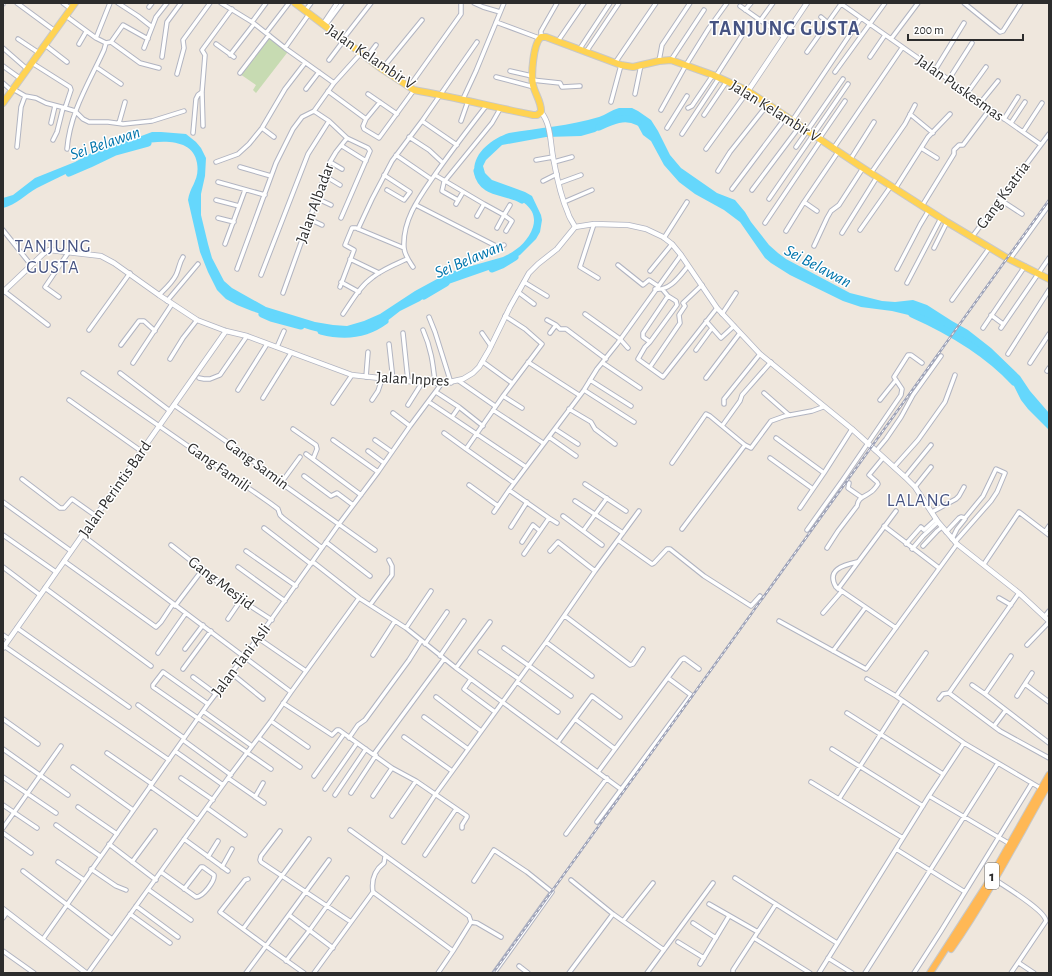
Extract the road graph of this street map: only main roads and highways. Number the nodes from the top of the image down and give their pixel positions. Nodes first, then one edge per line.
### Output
1 (75, 3) edge
2 (294, 3) edge
3 (3, 103) edge
4 (1049, 279) edge
5 (1049, 775) edge
6 (1049, 783) edge
7 (1043, 789) junction
8 (993, 879) junction
9 (930, 973) edge
10 (934, 973) edge

1 - 3 main road
2 - 4 main road, Jalan Kelambir V
5 - 7 highway, 1
6 - 7 highway, 1
7 - 8 highway, 1
7 - 8 highway, 1
8 - 9 highway, 1
8 - 10 highway, 1

